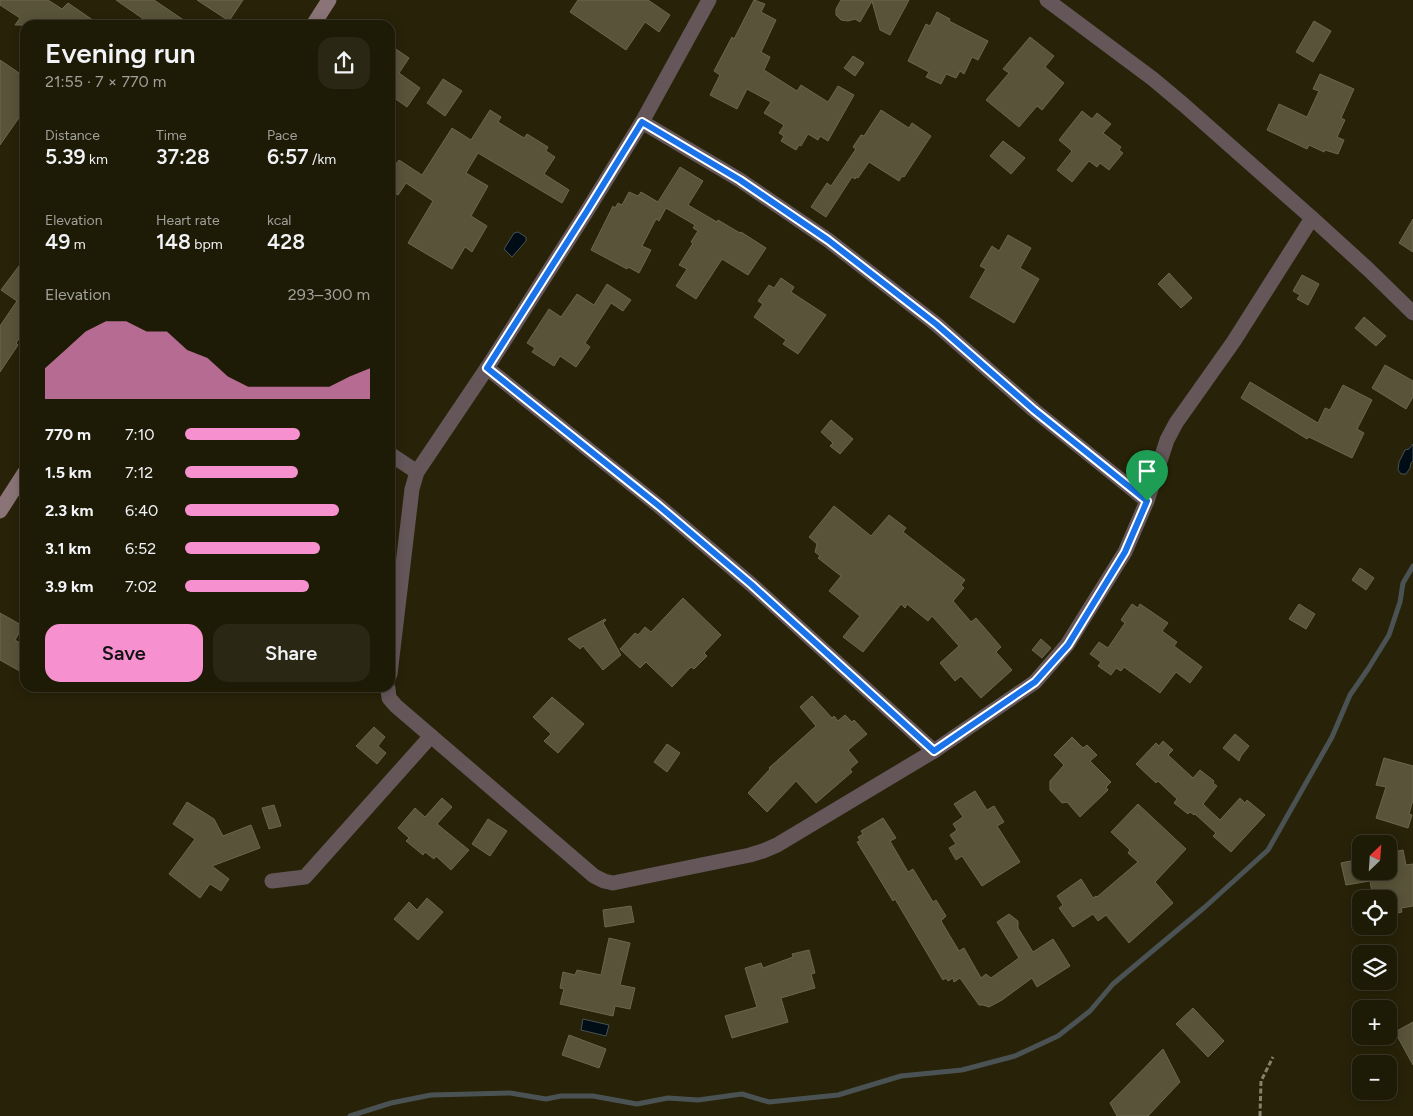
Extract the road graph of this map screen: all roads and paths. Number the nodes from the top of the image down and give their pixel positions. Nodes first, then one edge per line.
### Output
1 (329, 0) edge
2 (709, 0) edge
3 (1047, 0) edge
4 (316, 20) edge
5 (642, 122) junction
6 (1312, 218) junction
7 (1413, 313) edge
8 (487, 368) junction
9 (395, 457) edge
10 (417, 472) junction
11 (20, 480) edge
12 (1147, 501) junction
13 (0, 511) edge
14 (395, 632) edge
15 (388, 692) edge
16 (431, 736) junction
17 (934, 751) junction
18 (272, 881) dead end
19 (1273, 1057) dead end
20 (1260, 1116) edge

1 - 4 street
2 - 5 street
3 - 6 street
5 - 8 street
5 - 12 street
6 - 7 street
6 - 12 street
8 - 10 street
8 - 17 street
9 - 10 street
10 - 14 street
11 - 13 street
12 - 17 street
15 - 16 street
16 - 17 street
16 - 18 street
19 - 20 path

